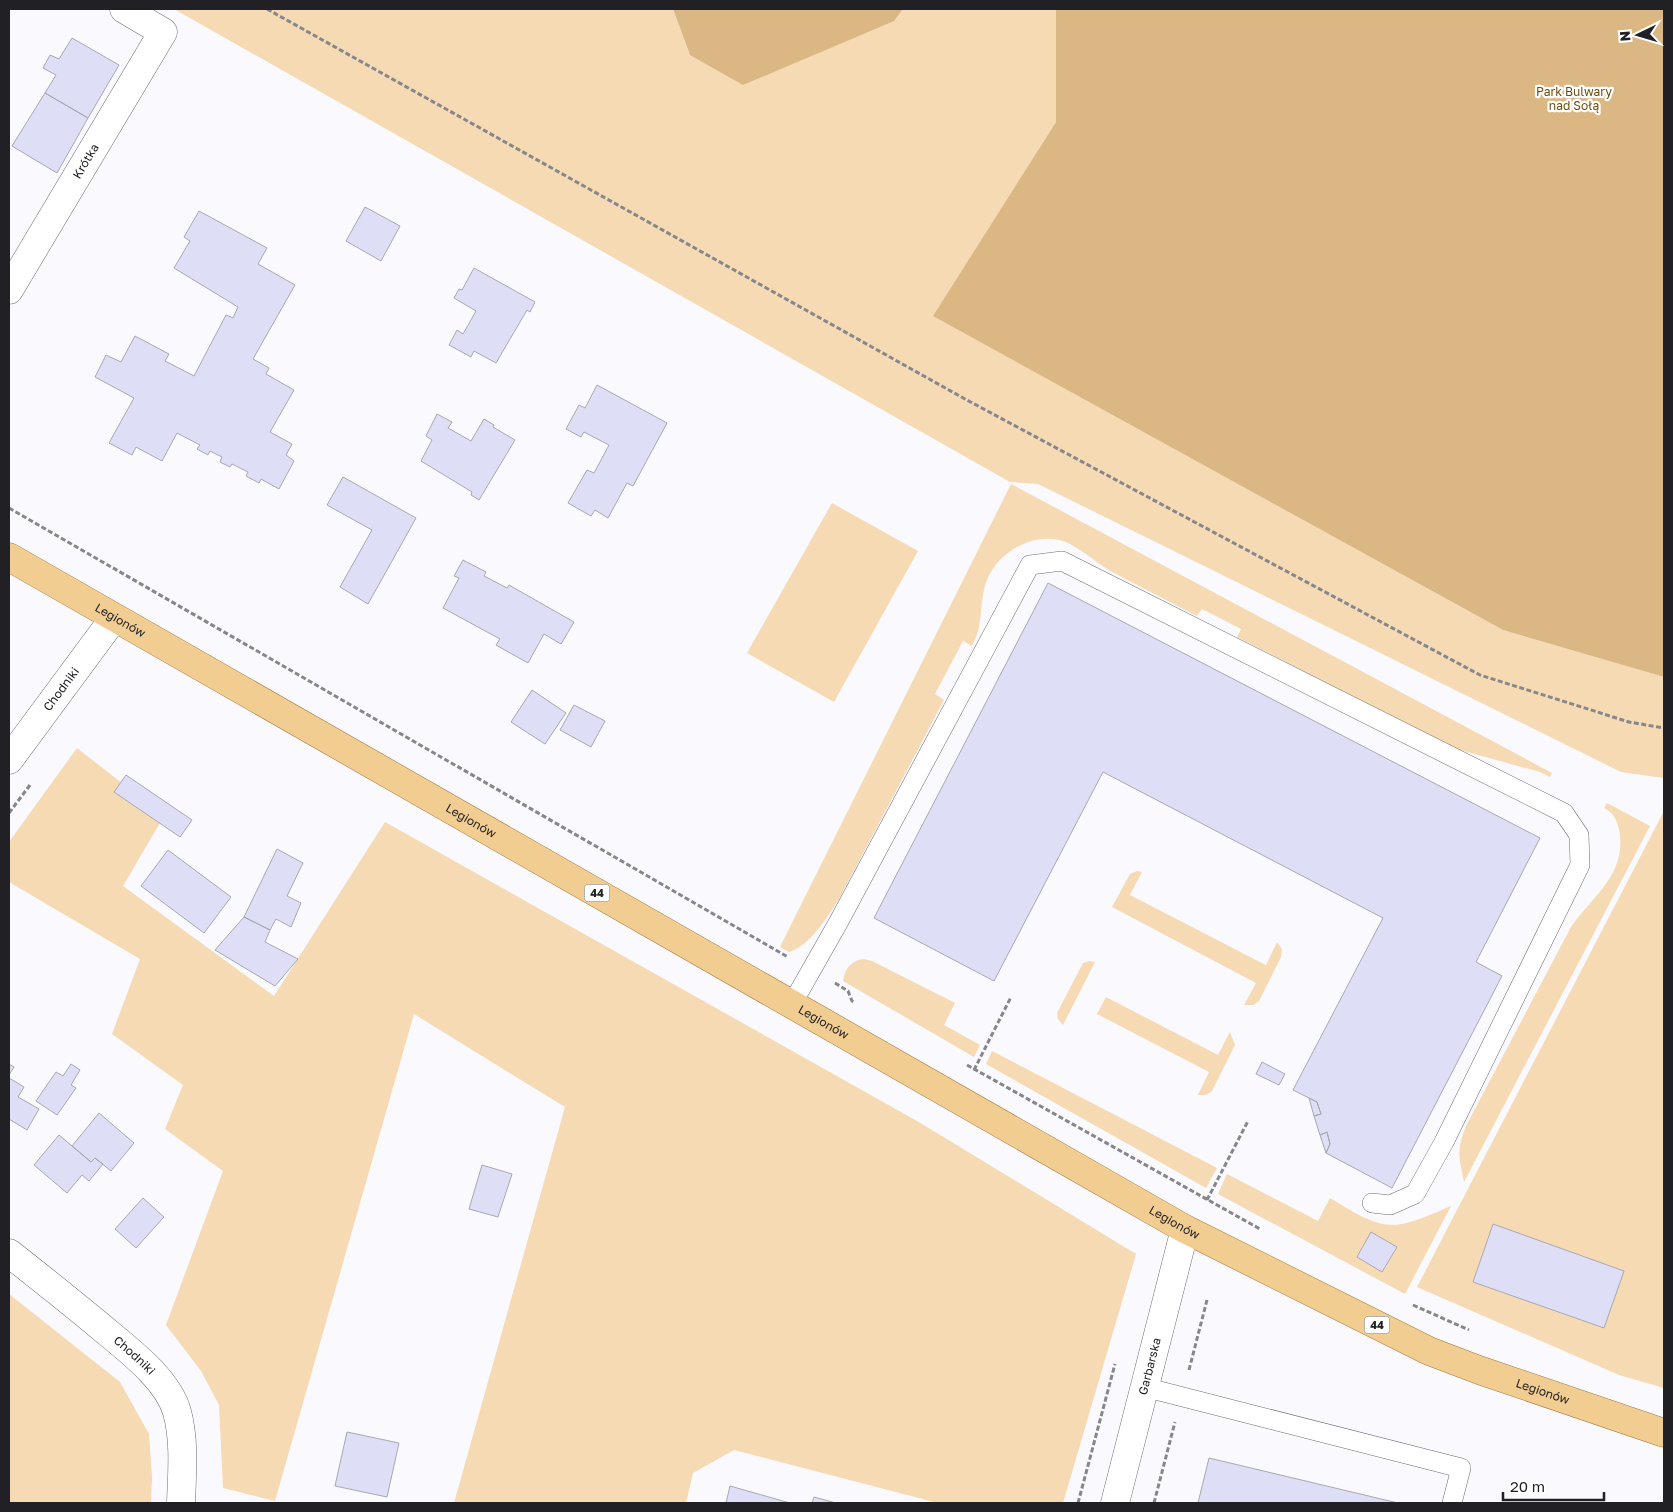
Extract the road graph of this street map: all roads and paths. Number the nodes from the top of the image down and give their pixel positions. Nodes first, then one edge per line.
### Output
1 (124, 9) edge
2 (267, 9) edge
3 (9, 290) edge
4 (9, 557) edge
5 (114, 618) junction
6 (1664, 728) edge
7 (9, 760) edge
8 (1011, 997) dead end
9 (792, 1004) junction
10 (974, 1070) dead end
11 (1248, 1121) dead end
12 (1207, 1200) dead end
13 (1372, 1203) dead end
14 (1185, 1229) junction
15 (9, 1253) edge
16 (1116, 1362) dead end
17 (1144, 1386) junction
18 (1664, 1433) edge
19 (181, 1503) edge
20 (1078, 1503) edge
21 (1115, 1503) edge
22 (1452, 1503) edge

1 - 3 street, Krótka
2 - 6 path
4 - 5 main road, Legionów / 44
5 - 7 street, Chodniki
5 - 9 main road, Legionów / 44
8 - 10 path
9 - 13 lane
9 - 14 main road, Legionów / 44
11 - 12 path
14 - 17 street, Garbarska
14 - 18 main road, Legionów / 44
15 - 19 street, Chodniki
16 - 20 path
17 - 21 street, Garbarska
17 - 22 lane

